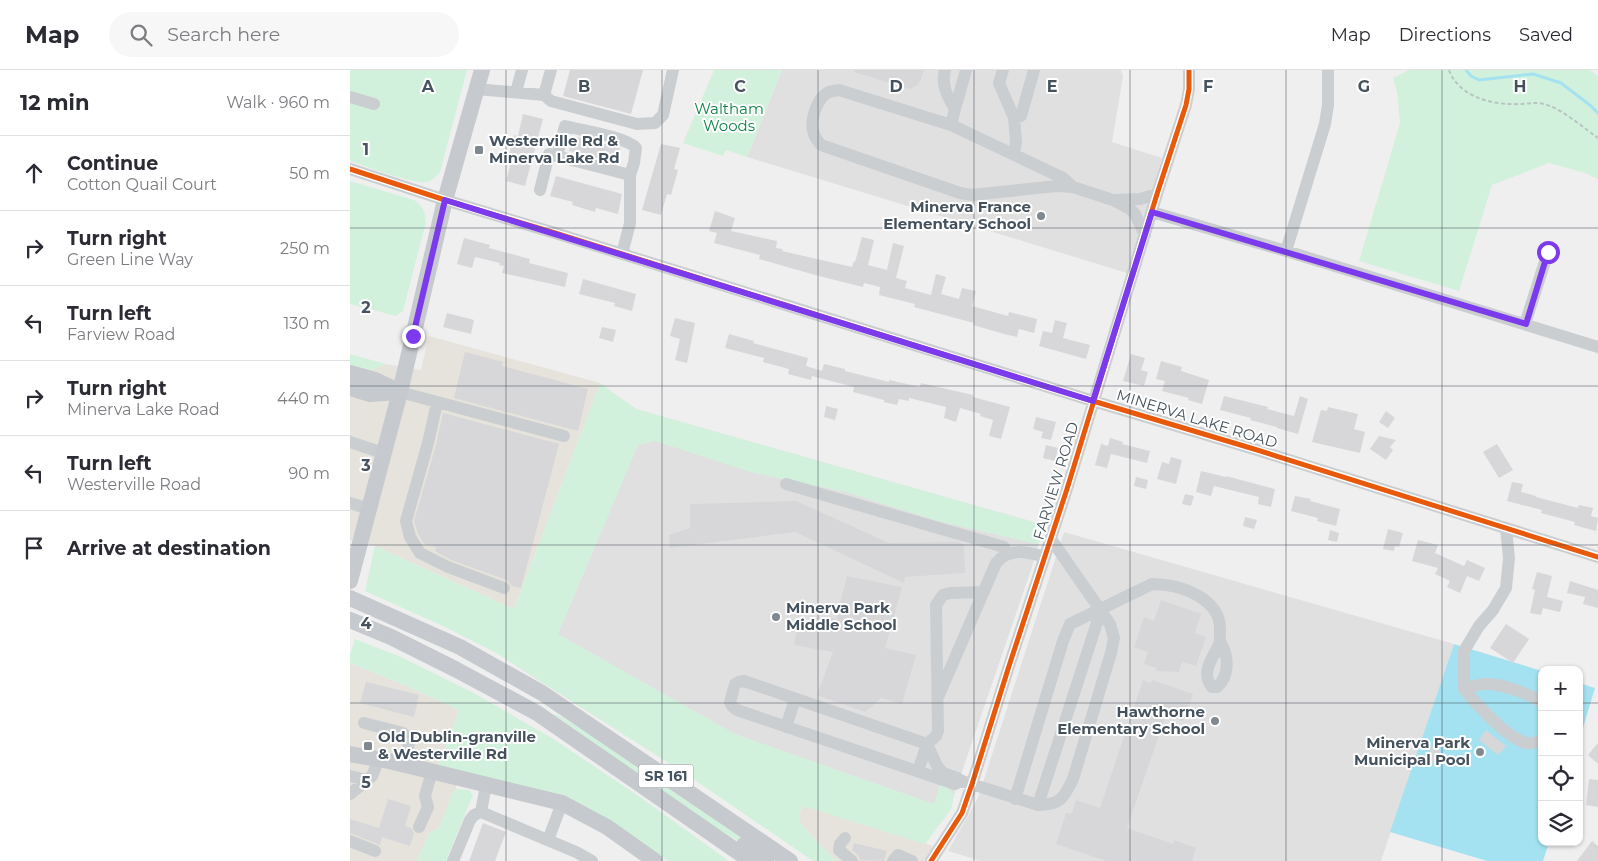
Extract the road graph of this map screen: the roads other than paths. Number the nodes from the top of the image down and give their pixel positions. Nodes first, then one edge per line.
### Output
1 (482, 70) edge
2 (522, 70) edge
3 (551, 70) edge
4 (673, 70) edge
5 (944, 70) edge
6 (966, 70) edge
7 (1003, 70) edge
8 (1034, 70) edge
9 (1189, 70) edge
10 (1328, 70) edge
11 (476, 89) junction
12 (516, 92) junction
13 (544, 95) junction
14 (350, 97) edge
15 (374, 104) dead end
16 (954, 109) junction
17 (1014, 118) junction
18 (952, 125) junction
19 (1014, 155) junction
20 (557, 156) junction
21 (350, 169) edge
22 (630, 175) junction
23 (1073, 187) junction
24 (540, 190) dead end
25 (1157, 194) junction
26 (445, 200) junction
27 (1113, 200) junction
28 (1152, 212) junction
29 (1145, 235) junction
30 (1286, 251) junction
31 (1548, 252) dead end
32 (622, 254) junction
33 (1526, 324) junction
34 (1598, 347) edge
35 (350, 373) edge
36 (350, 388) edge
37 (400, 392) junction
38 (1093, 401) junction
39 (437, 403) junction
40 (564, 436) dead end
41 (350, 442) edge
42 (383, 452) junction
43 (786, 484) dead end
44 (350, 503) edge
45 (369, 509) junction
46 (1506, 529) junction
47 (1051, 539) junction
48 (1007, 553) junction
49 (1045, 557) junction
50 (1598, 557) edge
51 (350, 581) edge
52 (504, 588) dead end
53 (983, 592) junction
54 (350, 598) edge
55 (1101, 610) junction
56 (350, 620) edge
57 (1220, 642) dead end
58 (1464, 689) junction
59 (795, 699) junction
60 (1538, 700) edge
61 (937, 701) junction
62 (364, 723) dead end
63 (786, 727) junction
64 (1538, 742) edge
65 (927, 744) junction
66 (350, 754) edge
67 (379, 759) junction
68 (404, 764) junction
69 (432, 771) junction
70 (918, 771) junction
71 (350, 776) edge
72 (367, 780) junction
73 (967, 783) junction
74 (486, 785) junction
75 (350, 794) edge
76 (1016, 799) junction
77 (562, 803) junction
78 (1038, 806) junction
79 (481, 812) junction
80 (696, 822) junction
81 (420, 827) dead end
82 (845, 838) dead end
83 (548, 840) junction
84 (350, 841) edge
85 (375, 850) dead end
86 (453, 861) edge
87 (592, 861) edge
88 (655, 861) edge
89 (751, 861) edge
90 (766, 861) edge
91 (790, 861) edge
92 (852, 861) edge
93 (893, 861) edge
94 (912, 861) edge
95 (931, 861) edge

1 - 11 main road
2 - 12 street
3 - 13 street
4 - 13 street
5 - 16 street
6 - 16 street
7 - 17 street
8 - 17 street
9 - 25 street, FARVIEW ROAD
10 - 30 street
11 - 12 street
11 - 26 main road
12 - 13 street
14 - 15 street
16 - 18 street
17 - 19 street
18 - 19 street
18 - 23 street
19 - 23 street
20 - 22 street
20 - 22 street
20 - 24 street
21 - 26 street, MINERVA LAKE ROAD
22 - 32 street
23 - 27 street
25 - 27 street
25 - 28 street, FARVIEW ROAD
26 - 32 street, MINERVA LAKE ROAD
26 - 37 main road
27 - 29 street
28 - 29 street, FARVIEW ROAD
28 - 30 street
29 - 38 street, FARVIEW ROAD
30 - 33 street
31 - 33 street
32 - 38 street, MINERVA LAKE ROAD
33 - 34 street
35 - 37 main road
36 - 37 main road
37 - 39 street
37 - 42 main road
38 - 46 street, MINERVA LAKE ROAD
38 - 47 street, FARVIEW ROAD
39 - 40 street
39 - 52 street
41 - 42 street
42 - 45 main road
43 - 48 street
44 - 45 street
45 - 51 main road
46 - 50 street, MINERVA LAKE ROAD
46 - 58 street
47 - 49 street, FARVIEW ROAD
47 - 55 street
48 - 49 street
48 - 53 street
49 - 73 street, FARVIEW ROAD
53 - 61 street
53 - 61 street
54 - 91 main road, SR 161
55 - 57 street
55 - 76 street
55 - 78 street
55 - 78 street
56 - 80 main road, SR 161
58 - 60 street
58 - 64 street
59 - 63 street
59 - 63 street
59 - 65 street
61 - 65 street
62 - 68 street
63 - 70 street
65 - 70 street
65 - 73 street
66 - 67 main road
67 - 68 main road
67 - 72 street
68 - 69 main road
69 - 74 main road
69 - 81 street
70 - 73 street
71 - 72 street
72 - 75 street
73 - 76 street
73 - 95 street, FARVIEW ROAD
74 - 77 main road
74 - 79 street
76 - 78 street
77 - 83 street
77 - 88 main road
79 - 83 street
79 - 86 street
80 - 89 main road, SR 161
80 - 90 main road
82 - 92 street
83 - 87 street
84 - 85 street
93 - 94 street

